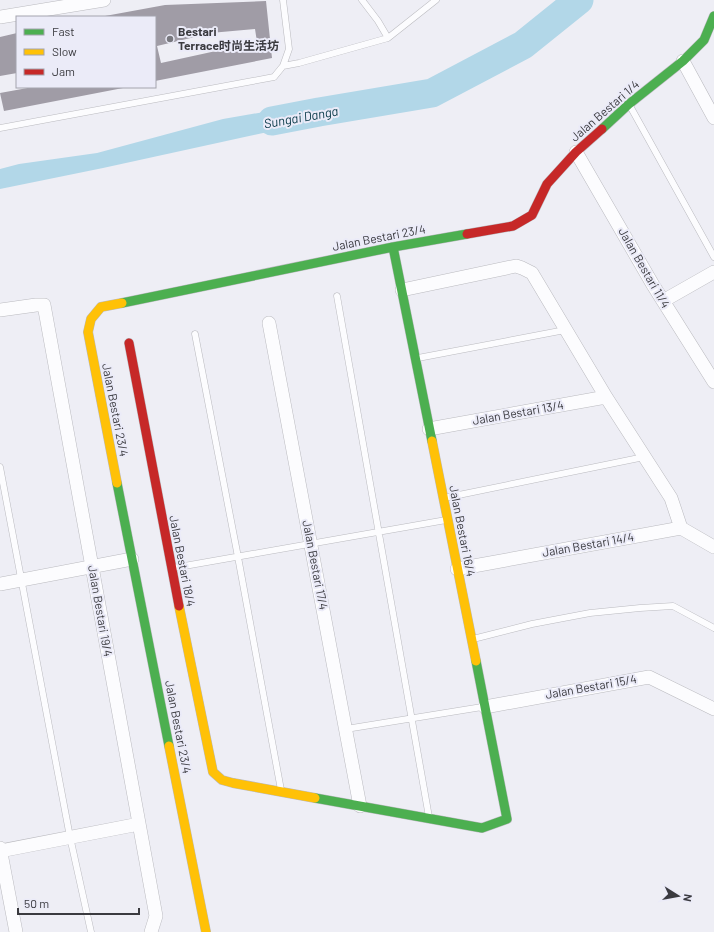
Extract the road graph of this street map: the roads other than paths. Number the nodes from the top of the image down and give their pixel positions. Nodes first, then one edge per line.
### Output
1 (101, 0) edge
2 (283, 0) edge
3 (362, 0) edge
4 (436, 0) edge
5 (714, 16) edge
6 (0, 17) edge
7 (388, 38) junction
8 (683, 61) junction
9 (283, 66) junction
10 (629, 104) junction
11 (714, 118) edge
12 (0, 128) edge
13 (576, 152) junction
14 (514, 226) joint
15 (393, 247) junction
16 (714, 257) edge
17 (714, 272) edge
18 (402, 290) junction
19 (337, 296) dead end
20 (663, 301) junction
21 (0, 310) edge
22 (269, 324) dead end
23 (565, 330) junction
24 (195, 334) dead end
25 (129, 343) dead end
26 (415, 358) junction
27 (714, 382) edge
28 (606, 397) junction
29 (429, 428) junction
30 (644, 457) junction
31 (0, 467) edge
32 (443, 498) junction
33 (448, 520) junction
34 (681, 528) junction
35 (379, 532) junction
36 (311, 544) junction
37 (714, 547) edge
38 (238, 557) junction
39 (132, 559) junction
40 (92, 567) junction
41 (171, 568) junction
42 (458, 569) junction
43 (22, 580) junction
44 (0, 584) edge
45 (714, 628) edge
46 (472, 640) junction
47 (485, 707) junction
48 (714, 709) edge
49 (412, 719) junction
50 (346, 729) junction
51 (281, 791) junction
52 (360, 806) junction
53 (430, 818) junction
54 (139, 824) junction
55 (70, 837) junction
56 (0, 850) edge
57 (16, 932) edge
58 (91, 932) edge
59 (151, 932) edge
60 (206, 932) edge

1 - 6 street
2 - 9 lane
3 - 7 lane
4 - 7 lane
5 - 8 street, Jalan Bestari 1/4
7 - 9 lane
8 - 10 street, Jalan Bestari 1/4
8 - 11 street
9 - 12 lane
10 - 13 street, Jalan Bestari 1/4
10 - 16 lane
13 - 14 street, Jalan Bestari 1/4
13 - 20 street, Jalan Bestari 11/4
14 - 15 street, Jalan Bestari 23/4
15 - 18 street, Jalan Bestari 16/4
15 - 39 street, Jalan Bestari 23/4
17 - 20 street
18 - 23 street
18 - 26 street, Jalan Bestari 16/4
19 - 35 lane
20 - 27 street, Jalan Bestari 11/4
21 - 40 street, Jalan Bestari 19/4
22 - 36 street, Jalan Bestari 17/4
23 - 26 lane
23 - 28 street
24 - 38 lane
25 - 41 street, Jalan Bestari 18/4
26 - 29 street, Jalan Bestari 16/4
28 - 29 street, Jalan Bestari 13/4
28 - 30 street
29 - 32 street, Jalan Bestari 16/4
30 - 32 lane
30 - 34 street
31 - 43 lane
32 - 33 street, Jalan Bestari 16/4
33 - 35 lane
33 - 42 street, Jalan Bestari 16/4
34 - 37 street
34 - 42 street, Jalan Bestari 14/4
35 - 36 lane
35 - 49 lane
36 - 38 lane
36 - 50 street, Jalan Bestari 17/4
38 - 41 lane
38 - 51 lane
39 - 40 street
39 - 60 street, Jalan Bestari 23/4
40 - 43 street
40 - 54 street, Jalan Bestari 19/4
41 - 51 street, Jalan Bestari 18/4
42 - 46 street, Jalan Bestari 16/4
43 - 44 street
43 - 55 lane
45 - 46 lane
46 - 47 street, Jalan Bestari 16/4
47 - 48 street, Jalan Bestari 15/4
47 - 49 lane
47 - 53 street, Jalan Bestari 16/4
49 - 50 lane
49 - 53 lane
50 - 52 street, Jalan Bestari 17/4
51 - 52 street
52 - 53 street
54 - 55 street
54 - 59 street, Jalan Bestari 19/4
55 - 56 street
55 - 58 lane
56 - 57 street

